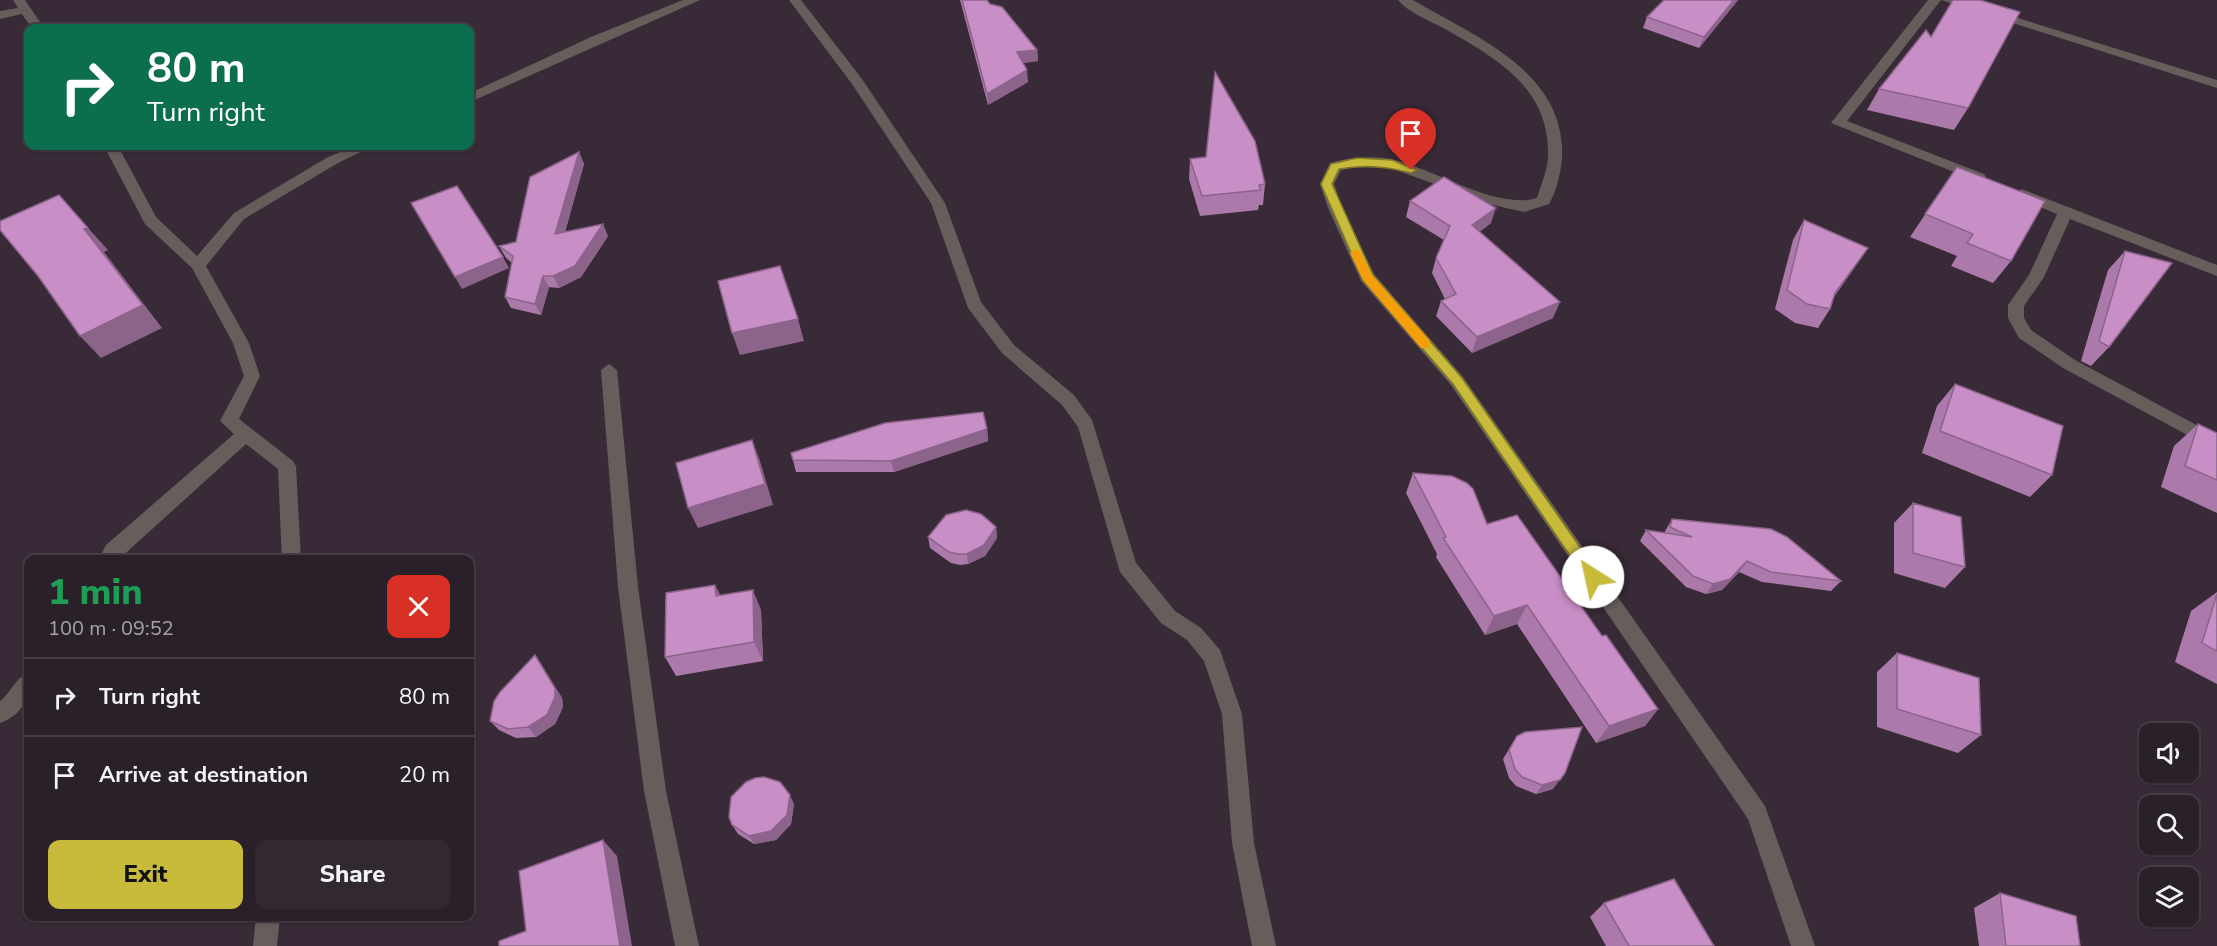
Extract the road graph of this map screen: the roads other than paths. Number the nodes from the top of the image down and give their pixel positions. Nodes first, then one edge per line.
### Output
1 (694, 0) edge
2 (795, 0) edge
3 (1404, 0) edge
4 (1935, 0) edge
5 (1947, 0) edge
6 (22, 5) edge
7 (0, 15) edge
8 (35, 24) edge
9 (2217, 84) edge
10 (474, 96) edge
11 (113, 150) edge
12 (357, 150) edge
13 (1990, 182) edge
14 (2012, 190) edge
15 (2066, 211) junction
16 (198, 265) junction
17 (2217, 271) edge
18 (609, 370) dead end
19 (246, 434) junction
20 (2217, 444) edge
21 (110, 555) edge
22 (292, 555) edge
23 (24, 688) edge
24 (0, 714) edge
25 (268, 921) edge
26 (265, 946) edge
27 (687, 946) edge
28 (1264, 946) edge
29 (1803, 946) edge

1 - 10 street
2 - 28 street
3 - 29 street
4 - 13 street
5 - 9 street
6 - 7 street
6 - 8 street
11 - 16 street
12 - 16 street
14 - 15 street
15 - 17 street
15 - 20 street
16 - 19 street
18 - 27 street
19 - 21 street
19 - 22 street
23 - 24 street
25 - 26 street

